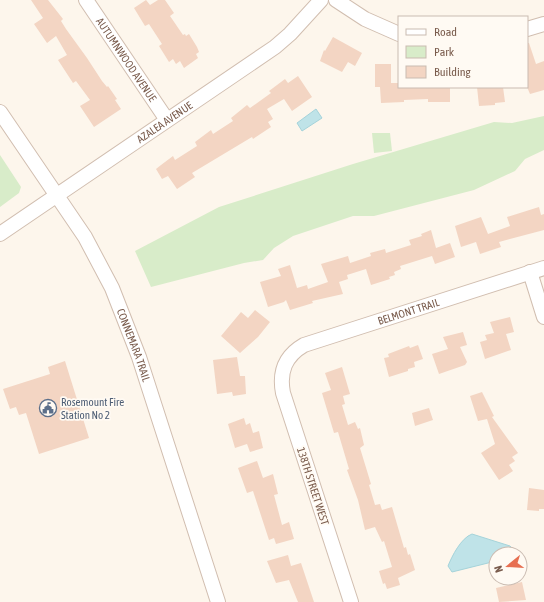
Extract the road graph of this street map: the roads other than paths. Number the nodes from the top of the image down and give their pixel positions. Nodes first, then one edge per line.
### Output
1 (86, 0) edge
2 (321, 0) edge
3 (336, 0) edge
4 (544, 24) edge
5 (528, 29) edge
6 (398, 34) edge
7 (0, 112) edge
8 (167, 120) junction
9 (57, 195) junction
10 (0, 234) edge
11 (544, 268) edge
12 (530, 272) junction
13 (544, 317) edge
14 (283, 368) joint
15 (218, 602) edge
16 (351, 602) edge

1 - 8 street, AUTUMNWOOD AVENUE
2 - 8 street, AZALEA AVENUE
3 - 6 street
4 - 5 street
7 - 9 street, CONNEMARA TRAIL
8 - 9 street, AZALEA AVENUE
9 - 10 street, AZALEA AVENUE
9 - 15 street, CONNEMARA TRAIL
11 - 12 street, BELMONT TRAIL
12 - 13 street
12 - 14 street, BELMONT TRAIL
14 - 16 street, 138TH STREET WEST

